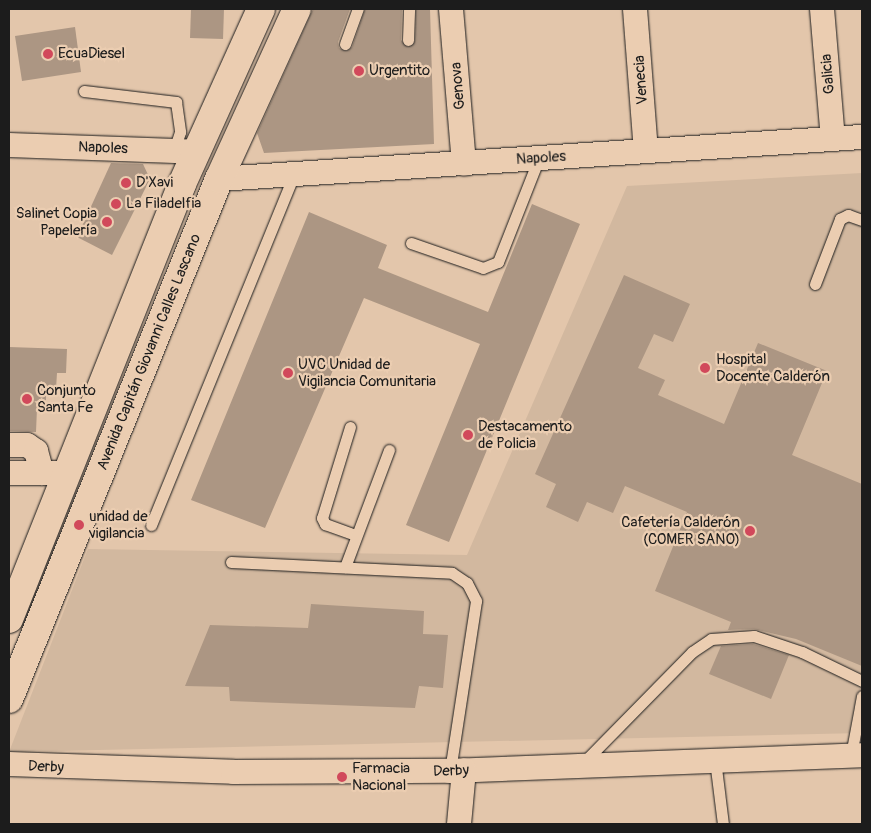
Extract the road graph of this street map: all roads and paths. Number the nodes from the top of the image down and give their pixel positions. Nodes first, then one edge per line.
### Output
1 (261, 9) edge
2 (297, 9) edge
3 (358, 9) edge
4 (409, 9) edge
5 (451, 9) edge
6 (635, 9) edge
7 (822, 9) edge
8 (408, 40) dead end
9 (344, 44) dead end
10 (84, 91) dead end
11 (862, 138) edge
12 (833, 139) junction
13 (9, 145) edge
14 (185, 151) junction
15 (646, 151) junction
16 (539, 158) junction
17 (464, 163) junction
18 (294, 174) junction
19 (220, 179) junction
20 (862, 220) edge
21 (411, 243) dead end
22 (815, 284) dead end
23 (350, 427) dead end
24 (9, 444) edge
25 (389, 450) dead end
26 (9, 473) edge
27 (55, 473) junction
28 (152, 525) dead end
29 (355, 535) junction
30 (231, 562) dead end
31 (345, 568) junction
32 (9, 619) edge
33 (862, 681) edge
34 (862, 696) edge
35 (9, 699) edge
36 (857, 755) edge
37 (715, 760) junction
38 (9, 764) edge
39 (581, 764) junction
40 (457, 771) junction
41 (459, 824) edge
42 (723, 824) edge

1 - 14 main road, Avenida Capitán Giovanni Calles Lascano
2 - 19 main road, Avenida Capitán Giovanni Calles Lascano
3 - 9 lane
4 - 8 lane
5 - 17 street, Genova
6 - 15 street, Venecia
7 - 12 street, Galicia
10 - 14 lane
11 - 12 street, Napoles
12 - 15 street, Napoles
13 - 14 street, Napoles
14 - 27 main road, Avenida Capitán Giovanni Calles Lascano
15 - 16 street, Napoles
16 - 17 street, Napoles
16 - 21 lane
17 - 18 street, Napoles
18 - 19 street, Napoles
18 - 28 lane
19 - 35 main road, Avenida Capitán Giovanni Calles Lascano
20 - 22 lane
23 - 29 lane
24 - 27 street
25 - 29 lane
26 - 27 street
27 - 32 main road, Avenida Capitán Giovanni Calles Lascano
29 - 31 lane
30 - 31 lane
31 - 40 lane
33 - 39 lane
34 - 36 lane
36 - 37 street, Derby
37 - 39 street, Derby
37 - 42 lane
38 - 40 street, Derby
39 - 40 street, Derby
40 - 41 street

